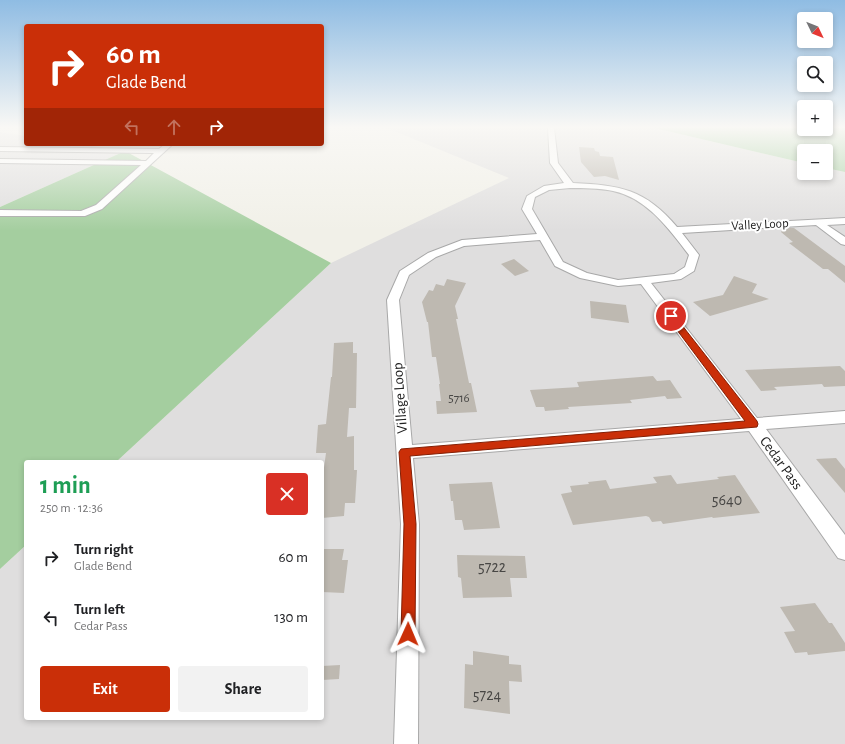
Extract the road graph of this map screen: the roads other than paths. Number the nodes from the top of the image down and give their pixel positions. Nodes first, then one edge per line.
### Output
1 (0, 161) edge
2 (150, 161) edge
3 (554, 161) edge
4 (148, 163) junction
5 (570, 185) junction
6 (0, 213) edge
7 (14, 213) junction
8 (845, 221) edge
9 (817, 222) junction
10 (0, 223) edge
11 (676, 230) junction
12 (543, 236) junction
13 (845, 242) edge
14 (644, 281) junction
15 (845, 417) edge
16 (753, 424) junction
17 (405, 452) junction
18 (845, 550) edge
19 (406, 744) edge

1 - 4 street
2 - 4 street
3 - 5 street
4 - 7 street
5 - 11 street
5 - 12 street
6 - 7 street
7 - 10 street
8 - 9 street, Valley Loop
9 - 11 street, Valley Loop
9 - 13 street
11 - 14 street
12 - 14 street
12 - 17 street, Village Loop
14 - 16 street, Cedar Pass
15 - 16 street
16 - 17 street
16 - 18 street, Cedar Pass
17 - 19 street, Village Loop

